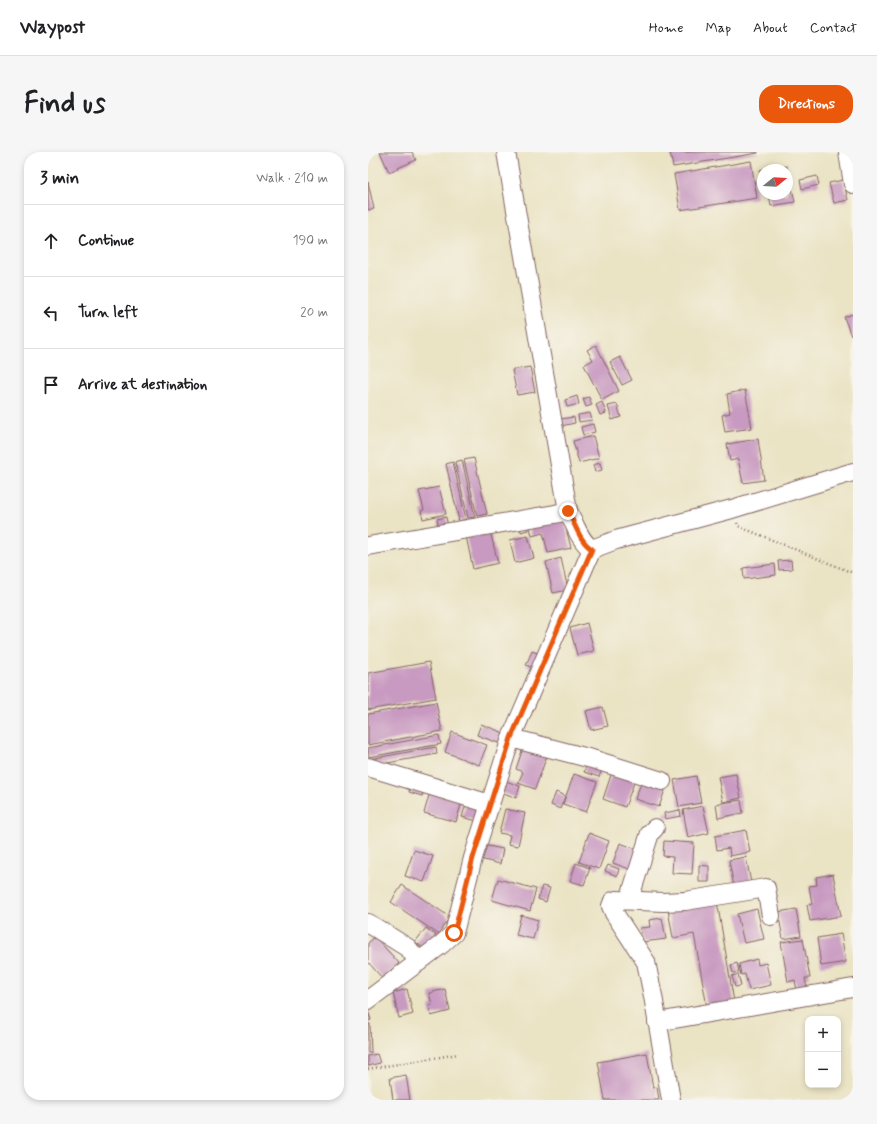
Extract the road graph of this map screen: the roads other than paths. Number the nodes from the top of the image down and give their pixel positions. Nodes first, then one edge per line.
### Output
1 (506, 152) edge
2 (850, 158) edge
3 (853, 184) edge
4 (853, 472) edge
5 (568, 511) junction
6 (368, 546) edge
7 (592, 549) junction
8 (511, 738) junction
9 (368, 767) edge
10 (662, 781) dead end
11 (490, 804) junction
12 (655, 828) dead end
13 (629, 900) junction
14 (771, 916) dead end
15 (368, 923) edge
16 (419, 962) junction
17 (853, 988) edge
18 (368, 1000) edge
19 (658, 1022) junction
20 (671, 1100) edge

1 - 5 street
2 - 3 street
4 - 7 street
5 - 6 street
5 - 7 street
7 - 8 street
8 - 10 street
8 - 11 street
9 - 11 street
11 - 16 street
12 - 13 street
13 - 14 street
13 - 19 street
15 - 16 street
16 - 18 street
17 - 19 street
19 - 20 street

